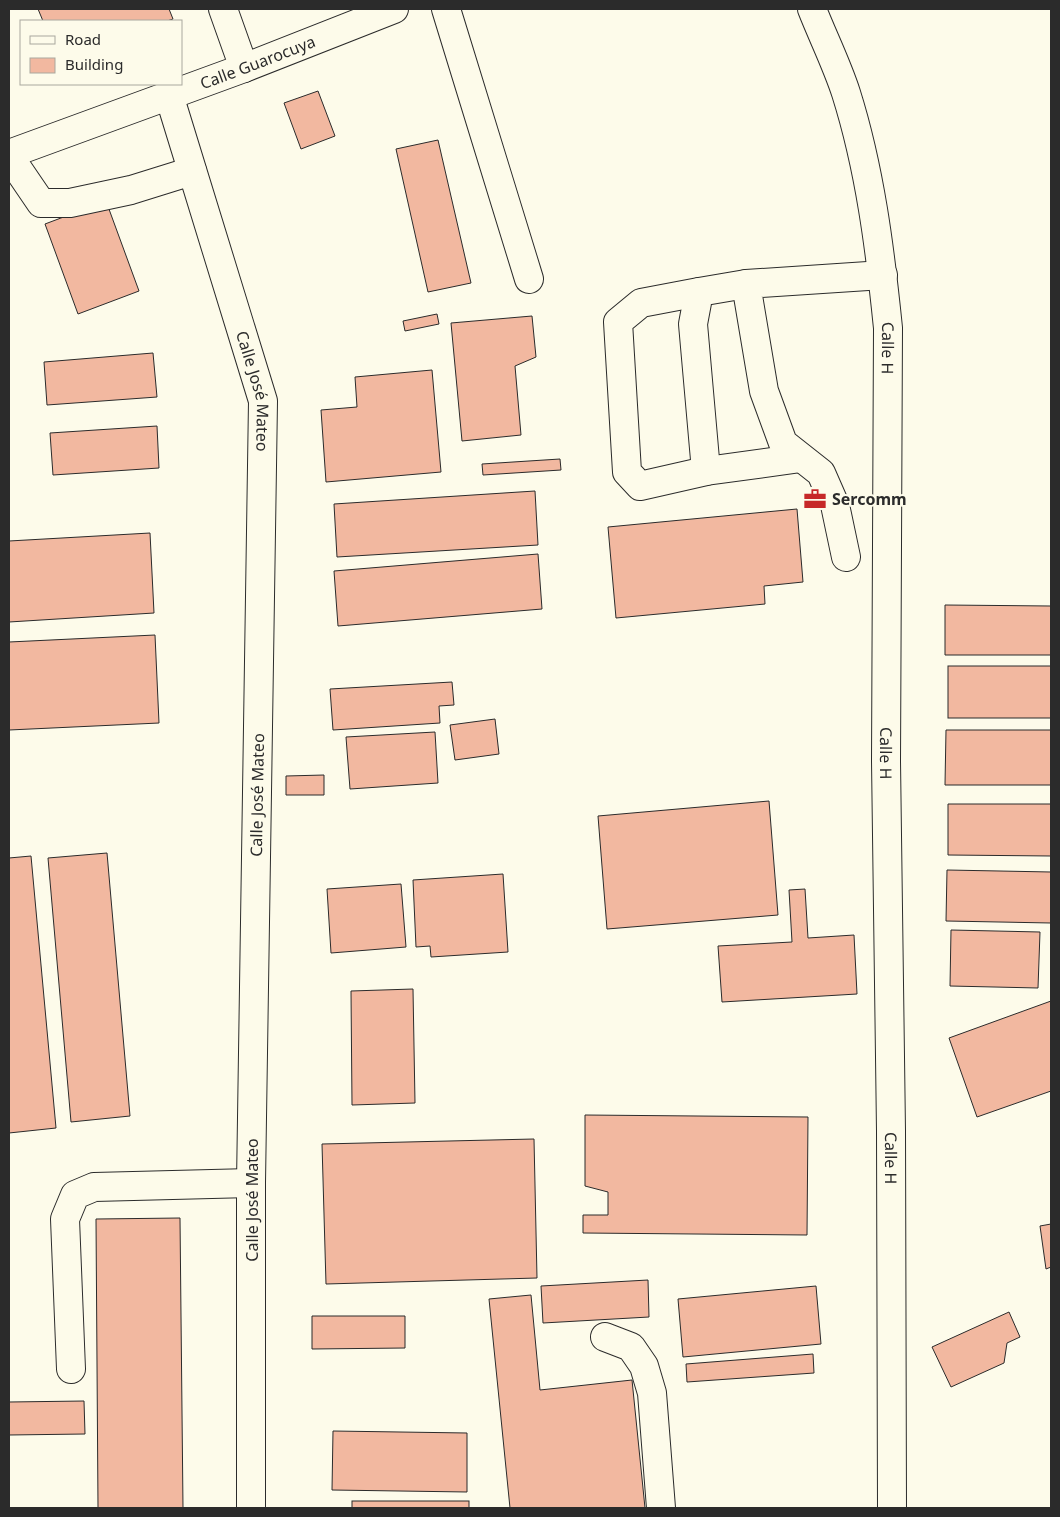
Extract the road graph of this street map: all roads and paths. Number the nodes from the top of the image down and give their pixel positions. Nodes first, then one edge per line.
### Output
1 (223, 9) edge
2 (394, 9) edge
3 (446, 9) edge
4 (812, 9) edge
5 (244, 68) junction
6 (169, 95) junction
7 (9, 155) edge
8 (192, 171) junction
9 (883, 275) junction
10 (529, 279) dead end
11 (746, 284) junction
12 (699, 292) junction
13 (801, 458) junction
14 (706, 470) junction
15 (846, 557) dead end
16 (252, 1183) junction
17 (604, 1337) dead end
18 (71, 1369) dead end
19 (252, 1508) edge
20 (661, 1508) edge
21 (892, 1508) edge

1 - 5 street
2 - 5 street, Calle Guarocuya
3 - 10 street
4 - 9 street, Calle H
5 - 6 street, Calle Guarocuya
6 - 7 street, Calle Guarocuya
6 - 8 street, Calle José Mateo
7 - 8 street
8 - 16 street, Calle José Mateo
9 - 11 street
9 - 21 street, Calle H
11 - 12 street
11 - 13 street
12 - 14 street
12 - 14 street
13 - 14 street
13 - 15 street
16 - 18 street
16 - 19 street, Calle José Mateo
17 - 20 street

